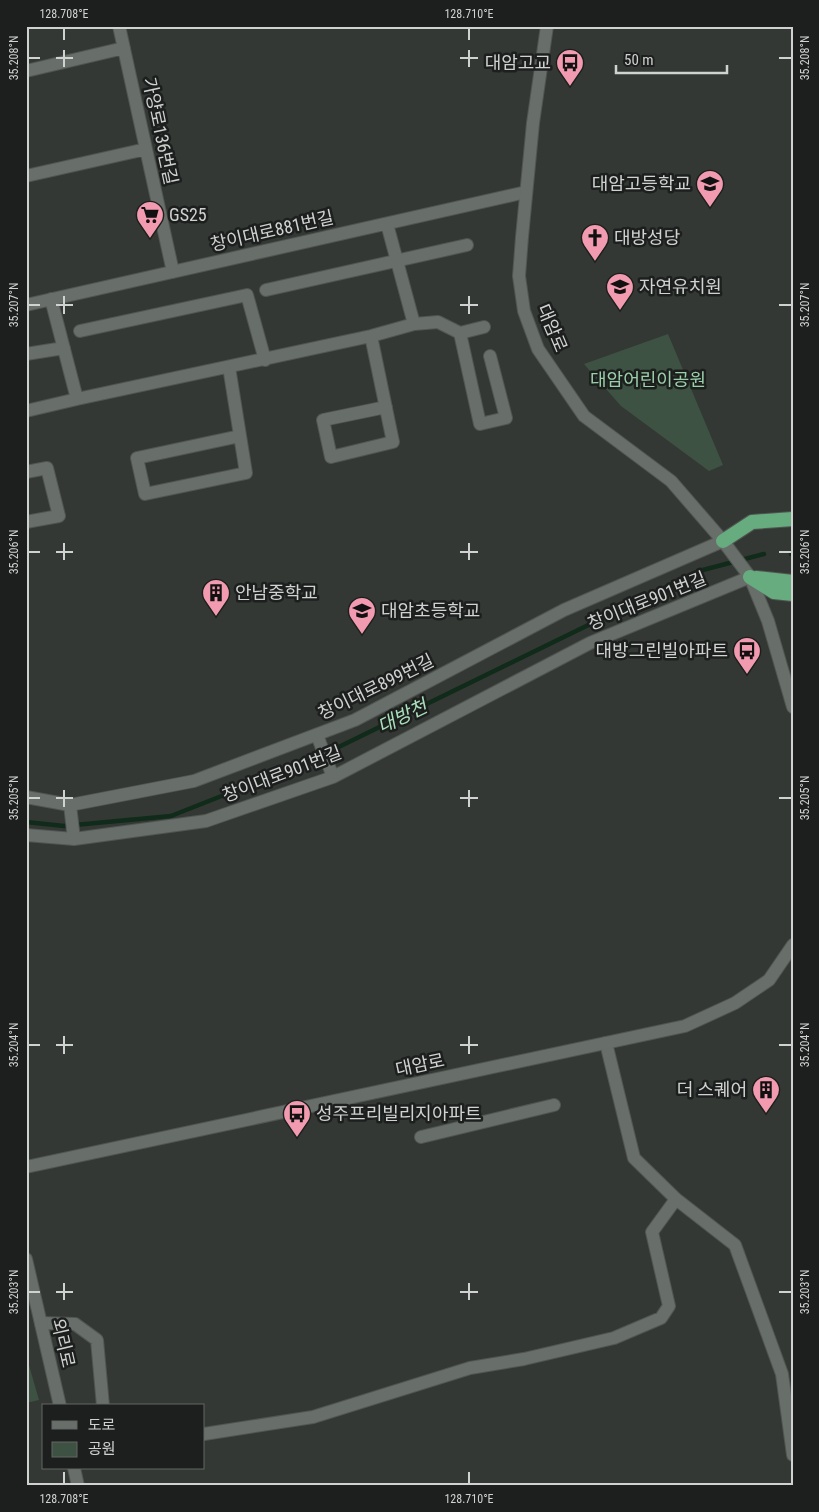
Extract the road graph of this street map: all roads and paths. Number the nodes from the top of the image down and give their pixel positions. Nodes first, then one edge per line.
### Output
1 (119, 26) edge
2 (546, 26) edge
3 (124, 48) junction
4 (26, 71) edge
5 (146, 149) junction
6 (26, 176) edge
7 (526, 192) junction
8 (387, 224) junction
9 (467, 245) dead end
10 (398, 260) junction
11 (173, 272) junction
12 (266, 290) dead end
13 (51, 299) junction
14 (26, 305) edge
15 (414, 324) junction
16 (484, 327) dead end
17 (80, 331) dead end
18 (460, 333) junction
19 (371, 336) junction
20 (64, 348) junction
21 (26, 354) edge
22 (490, 356) dead end
23 (265, 360) junction
24 (229, 367) junction
25 (77, 399) junction
26 (386, 407) junction
27 (26, 411) edge
28 (240, 436) junction
29 (26, 472) edge
30 (791, 520) edge
31 (26, 522) edge
32 (723, 541) junction
33 (750, 577) junction
34 (793, 582) edge
35 (793, 594) edge
36 (793, 707) edge
37 (317, 735) junction
38 (333, 777) junction
39 (26, 797) edge
40 (70, 805) junction
41 (26, 836) edge
42 (74, 839) junction
43 (793, 945) edge
44 (606, 1043) junction
45 (554, 1105) dead end
46 (421, 1137) dead end
47 (26, 1167) edge
48 (676, 1199) junction
49 (26, 1259) edge
50 (41, 1323) junction
51 (60, 1404) edge
52 (103, 1404) edge
53 (205, 1434) edge
54 (793, 1455) edge
55 (74, 1470) edge
56 (78, 1486) edge

1 - 3 street, 가양로136번길
2 - 7 street, 대암로
3 - 4 street
3 - 5 street, 가양로136번길
5 - 6 street
5 - 11 street, 가양로136번길
7 - 8 street, 창이대로881번길
7 - 32 street, 대암로
8 - 10 street
8 - 11 street, 창이대로881번길
9 - 10 street
10 - 12 street
10 - 15 street
11 - 13 street, 창이대로881번길
13 - 14 street, 창이대로881번길
13 - 20 street
15 - 18 street
15 - 19 street
16 - 18 street
17 - 23 street
18 - 22 street
19 - 23 street
19 - 26 street
20 - 21 street
20 - 25 street
23 - 24 street
24 - 25 street
24 - 28 street
25 - 27 street
26 - 26 street
28 - 28 street
29 - 31 street
30 - 32 highway
32 - 33 street, 대암로
32 - 37 street, 창이대로899번길
33 - 34 highway
33 - 35 highway
33 - 36 street
33 - 38 street, 창이대로901번길
37 - 38 street
37 - 40 street, 창이대로899번길
38 - 42 street, 창이대로901번길
39 - 40 street, 창이대로899번길
40 - 42 street
41 - 42 street, 창이대로901번길
43 - 44 street, 대암로
44 - 47 street, 대암로
44 - 48 street
45 - 46 street
48 - 53 street
48 - 54 street
49 - 50 street, 외리로
50 - 51 street, 외리로
50 - 52 street
55 - 56 street

